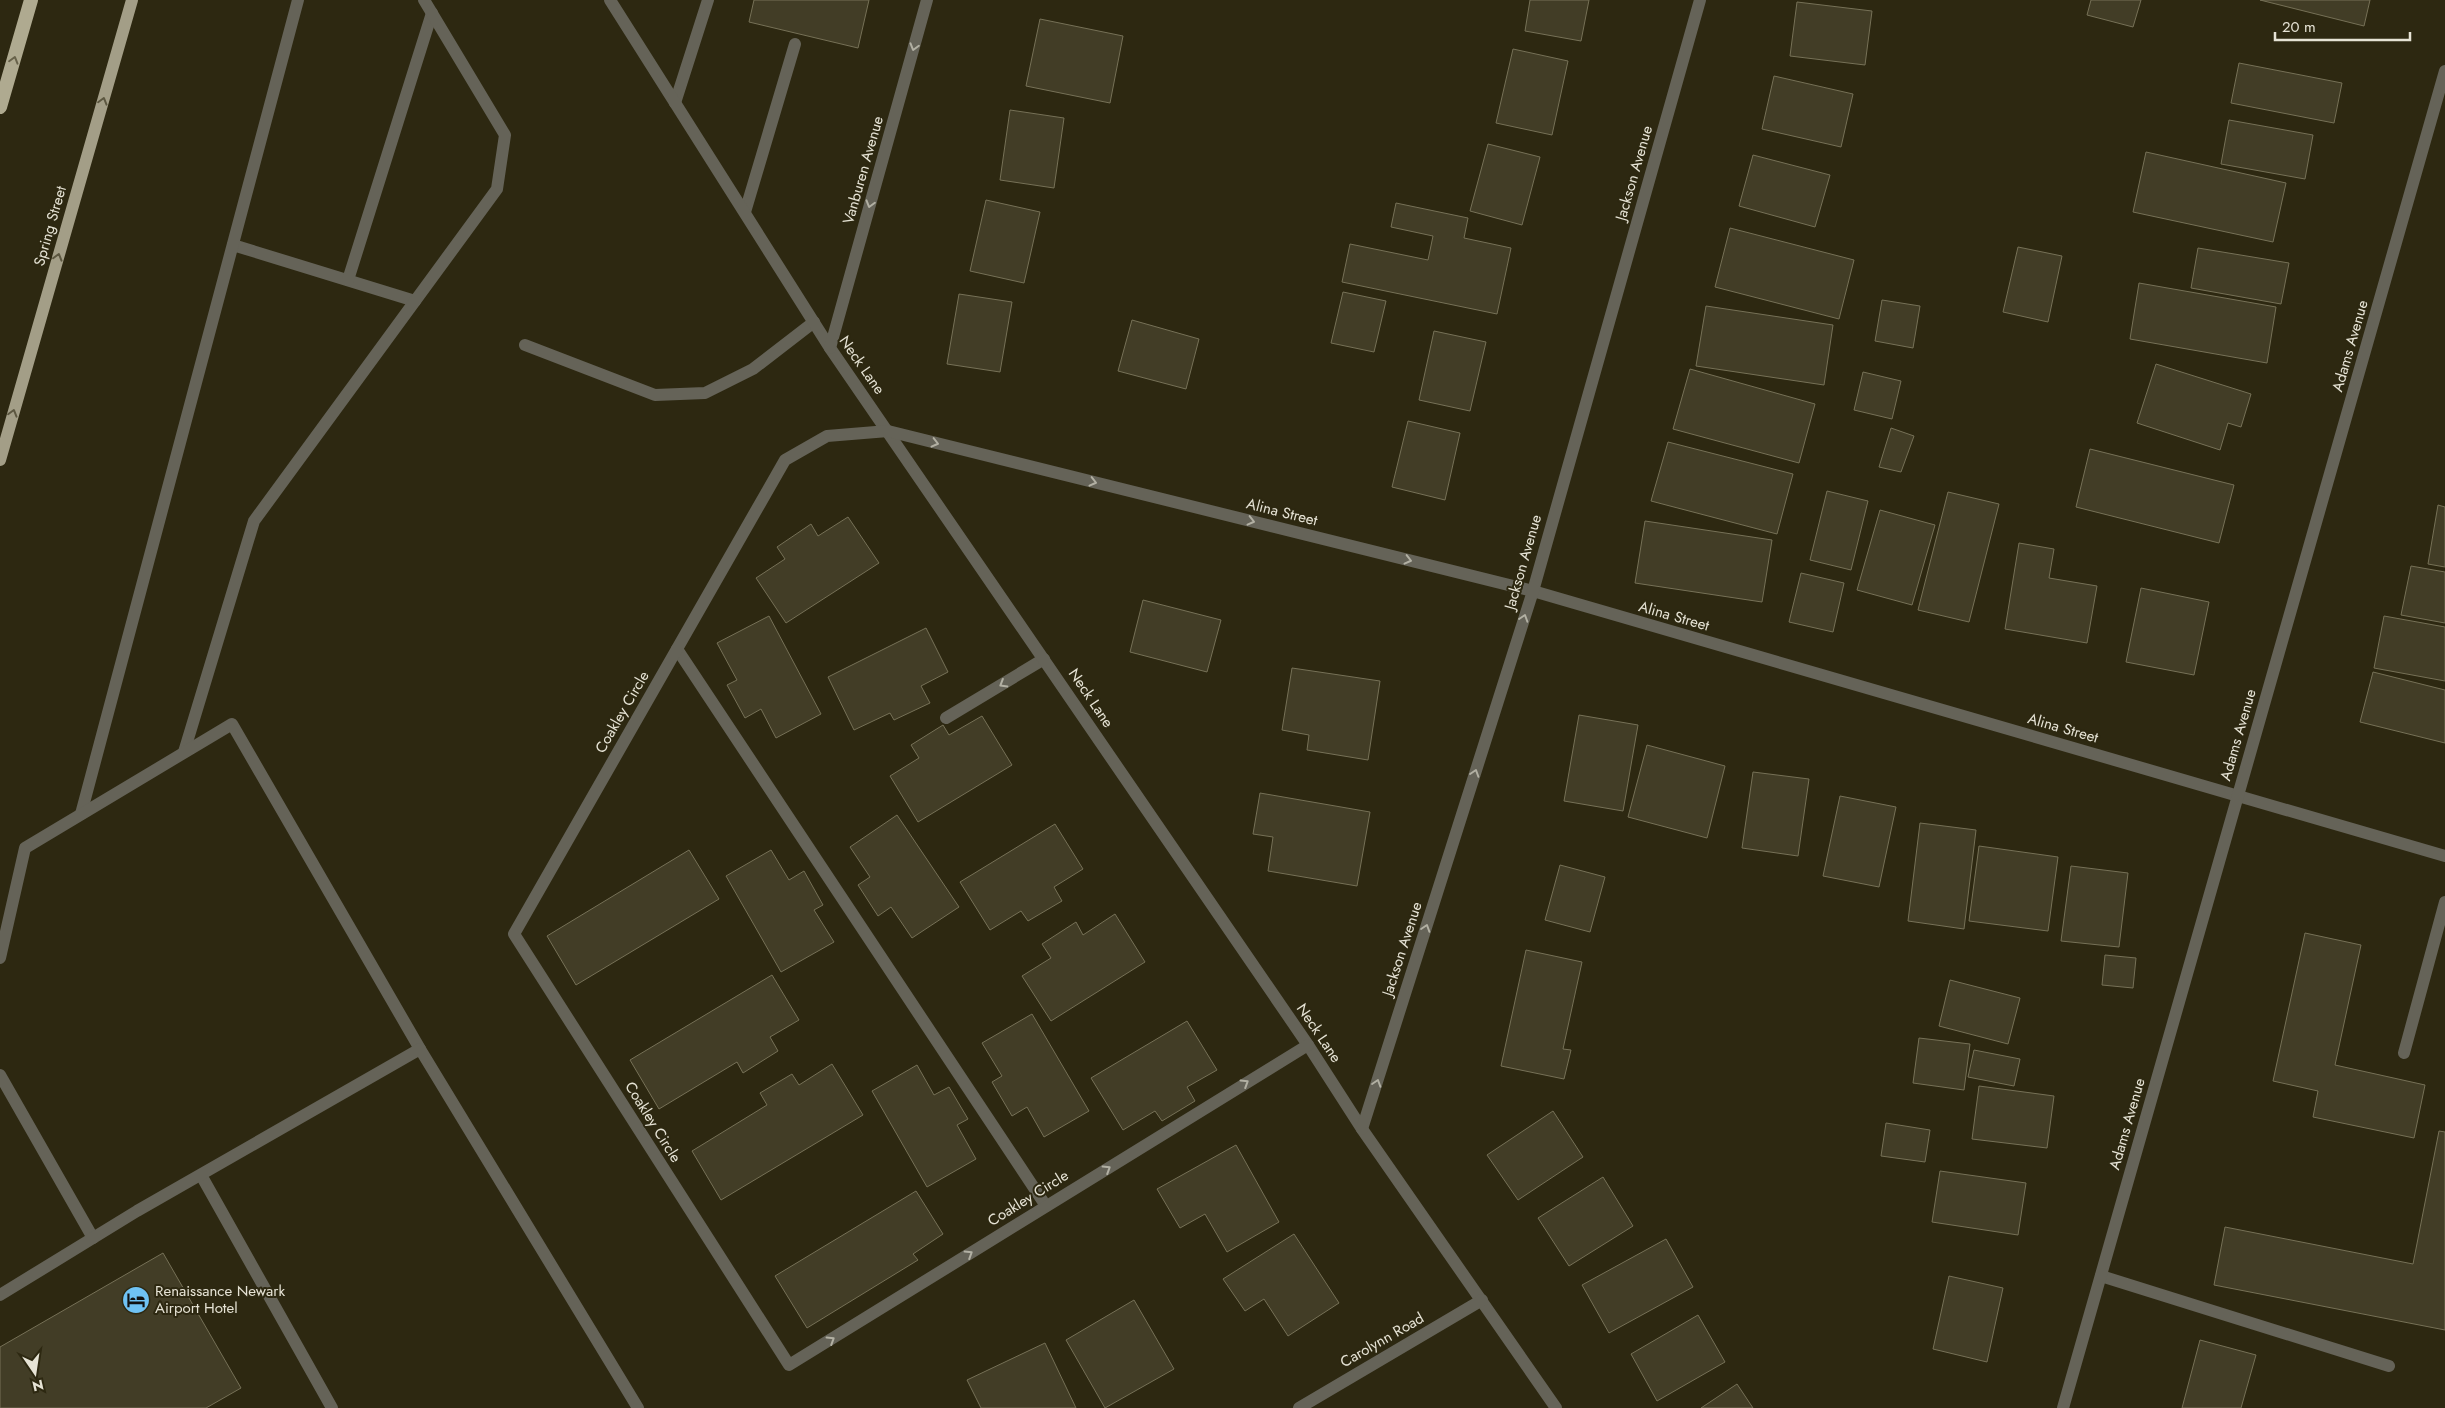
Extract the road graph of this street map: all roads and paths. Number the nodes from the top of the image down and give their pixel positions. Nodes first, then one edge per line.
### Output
1 (31, 0) edge
2 (132, 0) edge
3 (298, 0) edge
4 (424, 0) edge
5 (610, 0) edge
6 (708, 0) edge
7 (927, 0) edge
8 (1700, 0) edge
9 (432, 13) junction
10 (795, 44) dead end
11 (2445, 71) edge
12 (675, 103) junction
13 (0, 107) edge
14 (745, 212) junction
15 (233, 245) junction
16 (348, 280) junction
17 (415, 301) junction
18 (814, 322) junction
19 (526, 345) dead end
20 (830, 348) junction
21 (888, 431) junction
22 (0, 460) edge
23 (1533, 591) junction
24 (677, 649) junction
25 (1044, 659) junction
26 (946, 718) dead end
27 (184, 752) junction
28 (2238, 796) junction
29 (81, 814) junction
30 (2445, 856) edge
31 (2445, 902) edge
32 (0, 958) edge
33 (1308, 1044) junction
34 (420, 1049) junction
35 (2404, 1053) dead end
36 (0, 1075) edge
37 (1362, 1129) junction
38 (201, 1175) junction
39 (1046, 1206) junction
40 (93, 1238) junction
41 (2101, 1276) junction
42 (0, 1295) edge
43 (1482, 1300) junction
44 (2389, 1366) dead end
45 (332, 1408) edge
46 (638, 1408) edge
47 (1299, 1408) edge
48 (1556, 1408) edge
49 (2063, 1408) edge

13 -> 1 highway
22 -> 2 main road, Spring Street
3 - 15 street
4 - 9 street
5 - 12 street, Neck Lane
6 - 12 street
7 -> 20 street, Vanburen Avenue
8 - 23 street, Jackson Avenue
9 - 16 street
9 - 17 street
10 - 14 street
11 - 28 street, Adams Avenue
12 - 14 street, Neck Lane
14 - 18 street, Neck Lane
15 - 16 street
15 - 29 street
16 - 17 street
17 - 27 street
18 - 19 street
18 - 20 street, Neck Lane
20 - 21 street, Neck Lane
21 -> 23 street, Alina Street
21 - 24 street, Coakley Circle
21 - 25 street, Neck Lane
23 - 28 street, Alina Street
37 -> 23 street, Jackson Avenue
24 - 39 street
24 -> 39 street, Coakley Circle
25 -> 26 street
25 - 33 street, Neck Lane
27 - 29 street
27 - 34 street
28 - 30 street, Alina Street
28 - 41 street, Adams Avenue
29 - 32 street
31 - 35 street
33 - 37 street, Neck Lane
39 -> 33 street, Coakley Circle
34 - 38 street
34 - 46 street
36 - 40 street
37 - 43 street, Neck Lane
38 - 40 street
38 - 45 street
40 - 42 street
41 - 44 street
41 - 49 street, Adams Avenue
43 - 47 street, Carolynn Road
43 - 48 street, Neck Lane

